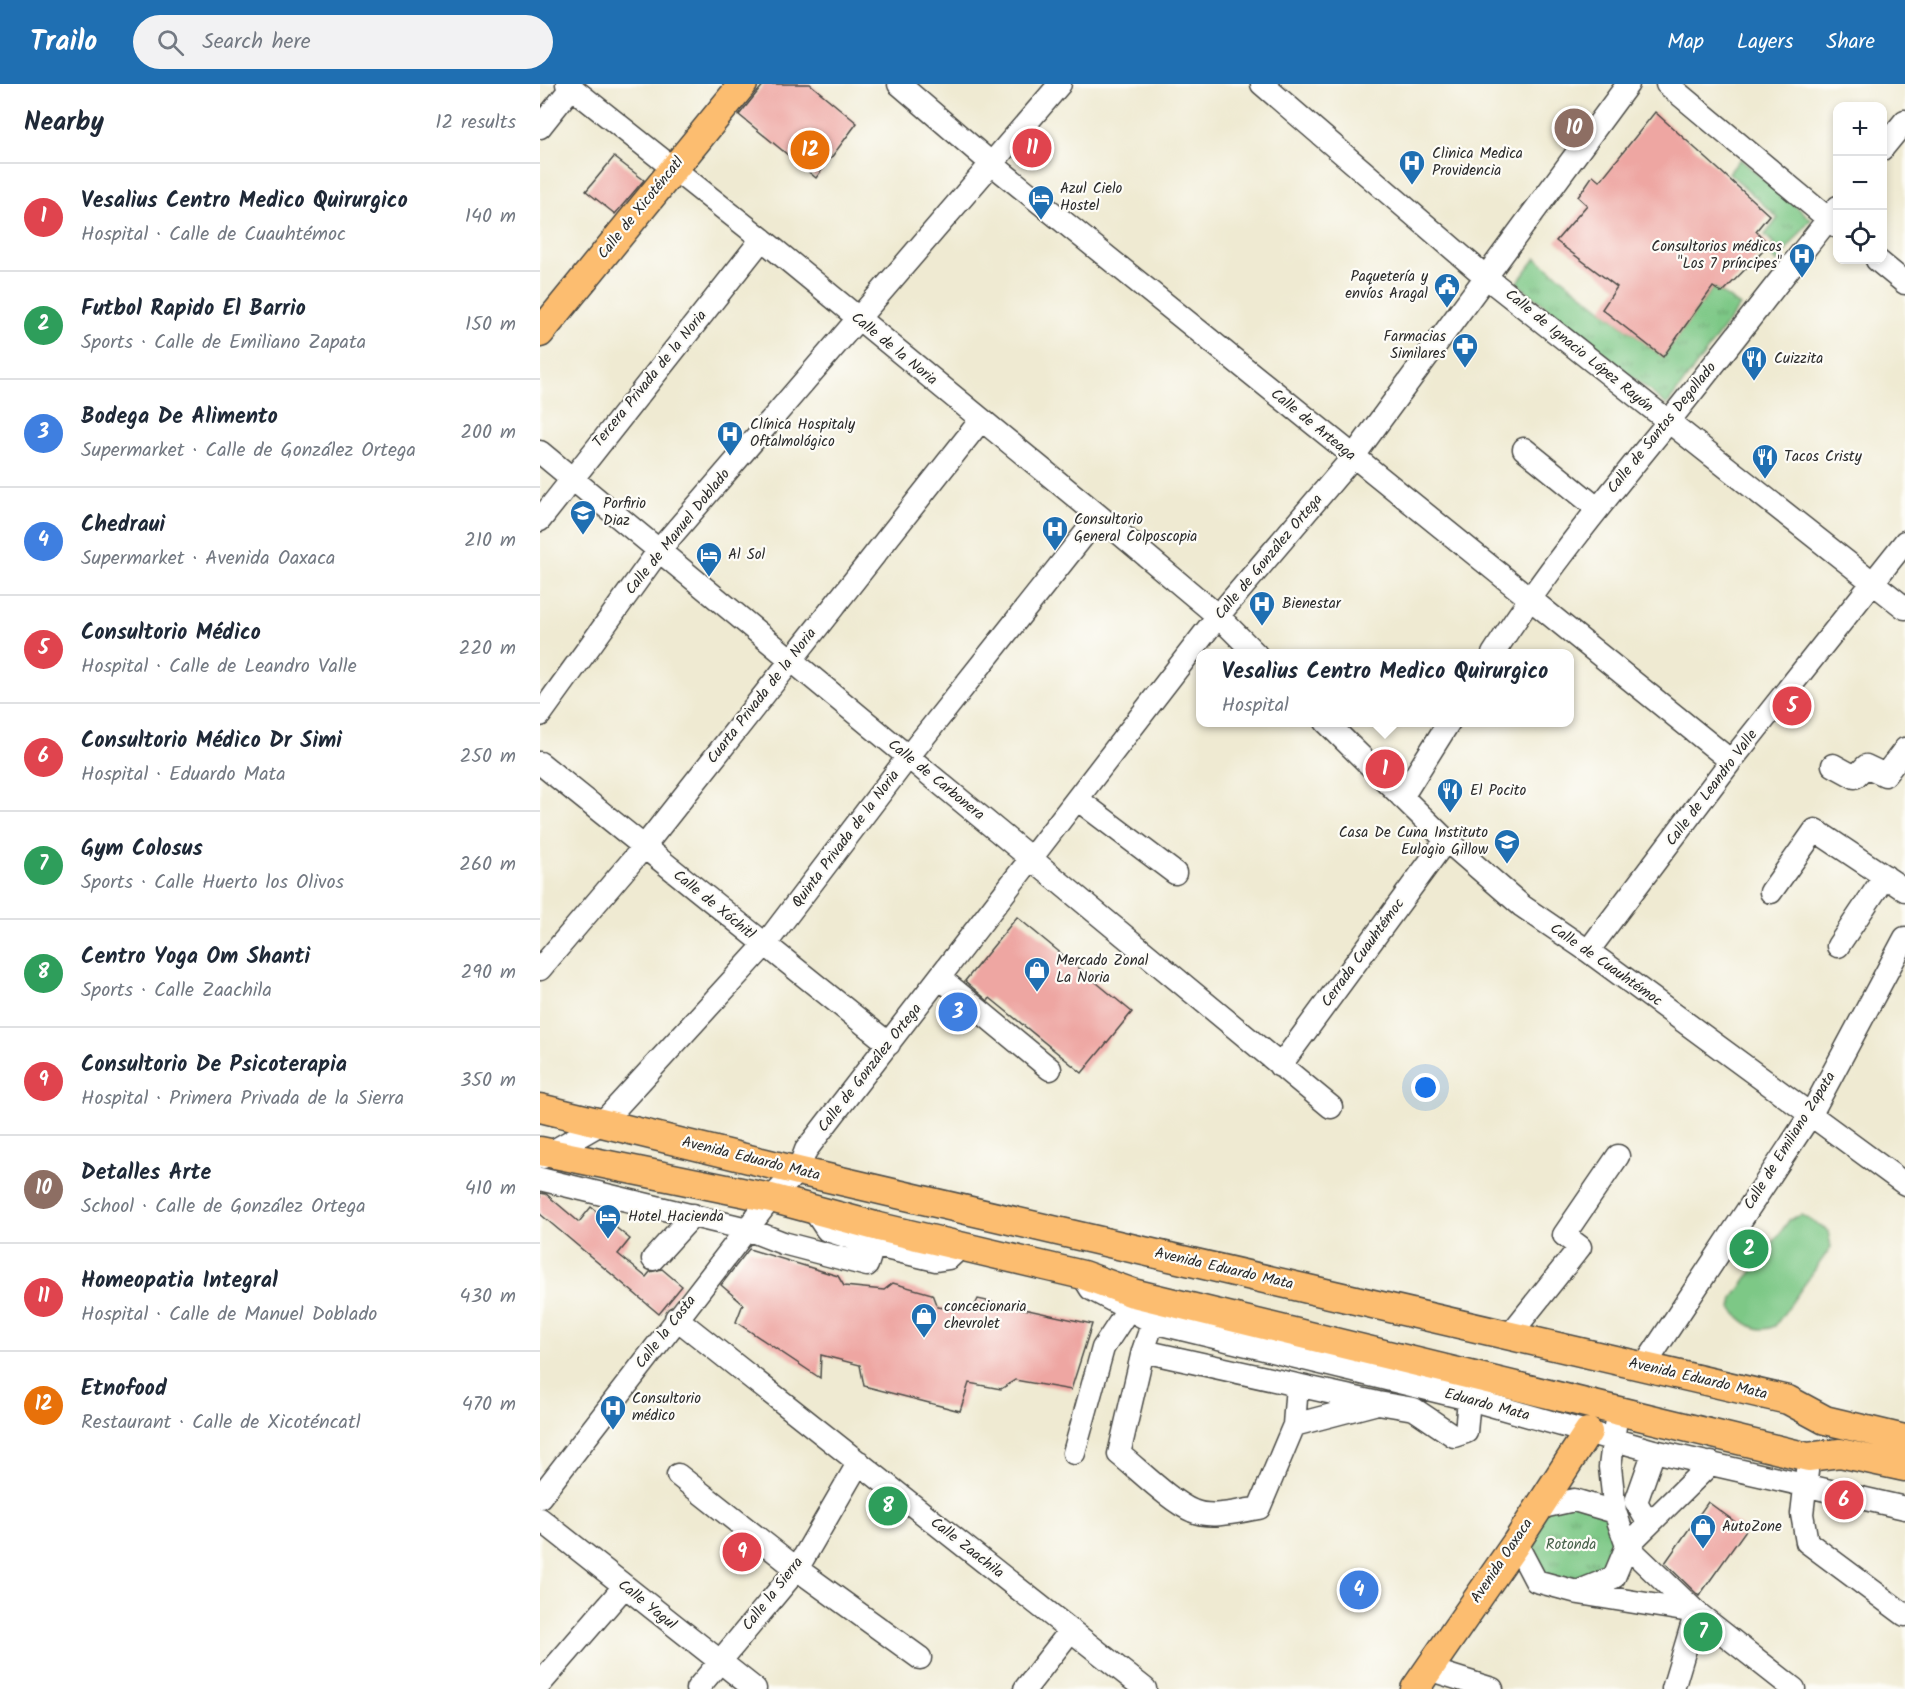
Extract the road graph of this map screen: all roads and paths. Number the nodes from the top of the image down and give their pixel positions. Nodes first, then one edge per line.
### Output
1 (743, 84) edge
2 (899, 84) edge
3 (1060, 84) edge
4 (1262, 84) edge
5 (1628, 84) edge
6 (1667, 84) edge
7 (569, 86) edge
8 (1905, 121) edge
9 (540, 127) edge
10 (1887, 143) edge
11 (992, 164) junction
12 (673, 167) junction
13 (1833, 216) edge
14 (1833, 218) edge
15 (762, 239) junction
16 (1882, 264) edge
17 (1487, 278) junction
18 (1905, 283) edge
19 (857, 318) junction
20 (540, 333) edge
21 (981, 420) junction
22 (1668, 422) junction
23 (1524, 450) dead end
24 (540, 452) edge
25 (1353, 457) junction
26 (571, 478) junction
27 (1597, 508) junction
28 (1099, 516) junction
29 (540, 520) edge
30 (1905, 542) edge
31 (660, 549) junction
32 (1874, 581) junction
33 (1528, 598) junction
34 (1905, 608) edge
35 (1218, 616) junction
36 (1251, 649) edge
37 (1496, 649) edge
38 (790, 659) junction
39 (540, 715) edge
40 (1330, 727) edge
41 (1446, 727) edge
42 (1905, 749) edge
43 (908, 757) junction
44 (1731, 761) junction
45 (540, 763) edge
46 (1833, 765) dead end
47 (1402, 797) junction
48 (1077, 799) junction
49 (1446, 840) junction
50 (643, 848) junction
51 (1031, 858) junction
52 (1175, 873) dead end
53 (1885, 876) junction
54 (1905, 890) edge
55 (1771, 892) dead end
56 (1905, 938) edge
57 (764, 946) junction
58 (1838, 946) dead end
59 (1588, 951) junction
60 (540, 969) edge
61 (940, 978) junction
62 (889, 1044) junction
63 (1280, 1066) junction
64 (1050, 1069) dead end
65 (1331, 1107) dead end
66 (540, 1108) edge
67 (1811, 1114) junction
68 (602, 1123) junction
69 (1618, 1156) dead end
70 (542, 1161) edge
71 (798, 1171) junction
72 (1905, 1184) edge
73 (771, 1198) junction
74 (693, 1215) junction
75 (747, 1229) junction
76 (876, 1236) junction
77 (653, 1259) dead end
78 (1253, 1276) junction
79 (1131, 1301) junction
80 (676, 1318) junction
81 (1153, 1322) junction
82 (1509, 1336) junction
83 (1143, 1351) junction
84 (1643, 1368) junction
85 (1297, 1385) junction
86 (1417, 1398) junction
87 (1469, 1399) junction
88 (1788, 1400) junction
89 (1378, 1403) junction
90 (1619, 1410) junction
91 (1294, 1425) junction
92 (1905, 1427) edge
93 (1600, 1435) junction
94 (1905, 1439) edge
95 (1654, 1451) junction
96 (1074, 1453) dead end
97 (1808, 1457) junction
98 (859, 1462) junction
99 (1710, 1463) junction
100 (1905, 1467) edge
101 (678, 1475) dead end
102 (1905, 1479) edge
103 (1806, 1485) junction
104 (540, 1497) edge
105 (1538, 1508) junction
106 (1905, 1508) edge
107 (1615, 1512) junction
108 (540, 1519) edge
109 (1649, 1524) junction
110 (1516, 1543) junction
111 (1627, 1546) junction
112 (797, 1569) junction
113 (624, 1587) junction
114 (1577, 1592) junction
115 (1696, 1612) junction
116 (1905, 1615) edge
117 (1071, 1630) junction
118 (920, 1658) dead end
119 (719, 1662) junction
120 (1421, 1679) edge
121 (540, 1684) edge
122 (697, 1689) edge
123 (755, 1689) edge
124 (1025, 1689) edge
125 (1145, 1689) edge
126 (1492, 1689) edge
127 (1673, 1689) edge
128 (1794, 1689) edge

1 - 12 main road, Calle de Xicoténcatl
2 - 11 street, Calle de Arteaga
3 - 11 street, Calle de Manuel Doblado
4 - 17 street, Calle de Ignacio López Rayón
5 - 17 street, Calle de González Ortega
6 - 13 street
7 - 9 street
7 - 12 street, Calle de la Noria
8 - 10 street
11 - 19 street, Calle de Manuel Doblado
11 - 25 street, Calle de Arteaga
12 - 15 street, Calle de la Noria
12 - 20 main road, Calle de Xicoténcatl
14 - 22 street, Calle de Santos Degollado
15 - 19 street, Calle de la Noria
15 - 26 street, Tercera Privada de la Noria
16 - 18 street
17 - 22 street, Calle de Ignacio López Rayón
17 - 25 street, Calle de González Ortega
19 - 21 street, Calle de la Noria
19 - 31 street, Calle de Manuel Doblado
21 - 28 street, Calle de la Noria
21 - 38 street, Cuarta Privada de la Noria
22 - 27 street, Calle de Santos Degollado
22 - 32 street, Calle de Ignacio López Rayón
23 - 27 street
24 - 26 street, Calle de Carbonera
25 - 33 street, Calle de Arteaga
25 - 35 street, Calle de González Ortega
26 - 29 street, Tercera Privada de la Noria
26 - 31 street, Calle de Carbonera
27 - 33 street, Calle de Santos Degollado
28 - 35 street, Calle de la Noria
28 - 43 street, Quinta Privada de la Noria
30 - 32 street, Calle de Leandro Valle
31 - 38 street, Calle de Carbonera
31 - 39 street, Calle de Manuel Doblado
32 - 34 street, Calle de Ignacio López Rayón
32 - 44 street, Calle de Leandro Valle
33 - 37 street, Calle de Santos Degollado
33 - 44 street, Calle de Arteaga
35 - 36 street
35 - 48 street, Calle de González Ortega
38 - 43 street, Calle de Carbonera
38 - 50 street, Cuarta Privada de la Noria
40 - 47 street, Calle de Cuauhtémoc
41 - 47 street
42 - 46 street
43 - 51 street, Calle de Carbonera
43 - 57 street, Quinta Privada de la Noria
44 - 59 street, Calle de Leandro Valle
45 - 50 street, Calle de Xóchitl
47 - 49 street, Calle de Cuauhtémoc
48 - 51 street, Calle de González Ortega
48 - 52 street
49 - 59 street, Calle de Cuauhtémoc
49 - 63 street, Cerrada Cuauhtémoc
50 - 57 street, Calle de Xóchitl
50 - 60 street, Cuarta Privada de la Noria
51 - 61 street, Calle de González Ortega
51 - 63 street, Calle de Carbonera
53 - 54 street
53 - 55 street
53 - 58 street
56 - 67 street, Calle de Emiliano Zapata
57 - 62 street, Calle de Xóchitl
57 - 68 street, Quinta Privada de la Noria
59 - 67 street, Calle de Cuauhtémoc
61 - 62 street, Calle de González Ortega
61 - 64 street
62 - 71 street, Calle de González Ortega
63 - 65 street, Calle de Carbonera
66 - 68 main road, Avenida Eduardo Mata
67 - 72 street, Calle de Cuauhtémoc
67 - 84 street, Calle de Emiliano Zapata
68 - 70 street, Quinta Privada de la Noria
68 - 71 main road, Avenida Eduardo Mata
69 - 82 street
70 - 73 main road
70 - 74 street
71 - 73 street, Calle la Costa
71 - 78 main road, Avenida Eduardo Mata
73 - 75 street, Calle la Costa
73 - 76 main road
74 - 75 street
74 - 77 street
75 - 76 street
75 - 80 street, Calle la Costa
76 - 79 main road
78 - 79 main road
78 - 82 main road, Avenida Eduardo Mata
79 - 81 street, Eduardo Mata
79 - 90 main road
79 - 96 street
80 - 98 street, Calle Zaachila
80 - 104 street, Calle la Costa
81 - 83 street
81 - 86 street, Eduardo Mata
82 - 84 main road, Avenida Eduardo Mata
83 - 85 street
83 - 91 street
84 - 88 main road, Avenida Eduardo Mata
85 - 89 street
85 - 91 street
86 - 87 street, Eduardo Mata
86 - 87 street
86 - 89 street
87 - 93 street, Eduardo Mata
88 - 92 street
88 - 94 main road, Avenida Eduardo Mata
89 - 91 street
90 - 93 street
90 - 97 main road
93 - 95 street, Eduardo Mata
93 - 105 main road, Avenida Oaxaca
93 - 107 street
95 - 99 street, Eduardo Mata
95 - 109 street
97 - 100 main road
97 - 102 street
97 - 103 street
98 - 112 street, Calle la Sierra
98 - 117 street, Calle Zaachila
99 - 103 street, Eduardo Mata
99 - 109 street
101 - 112 street
103 - 106 street, Eduardo Mata
103 - 116 street
105 - 107 street
105 - 110 main road, Avenida Oaxaca
107 - 111 street
108 - 113 street, Calle Yagul
109 - 111 street
110 - 114 street
110 - 120 main road, Avenida Oaxaca
111 - 114 street
111 - 115 street
112 - 118 street
112 - 119 street, Calle la Sierra
113 - 119 street, Calle Yagul
113 - 121 street
114 - 115 street
115 - 127 street
115 - 128 street
117 - 124 street
117 - 125 street, Calle Zaachila
119 - 122 street, Calle la Sierra
119 - 123 street, Calle Yagul
120 - 126 street

